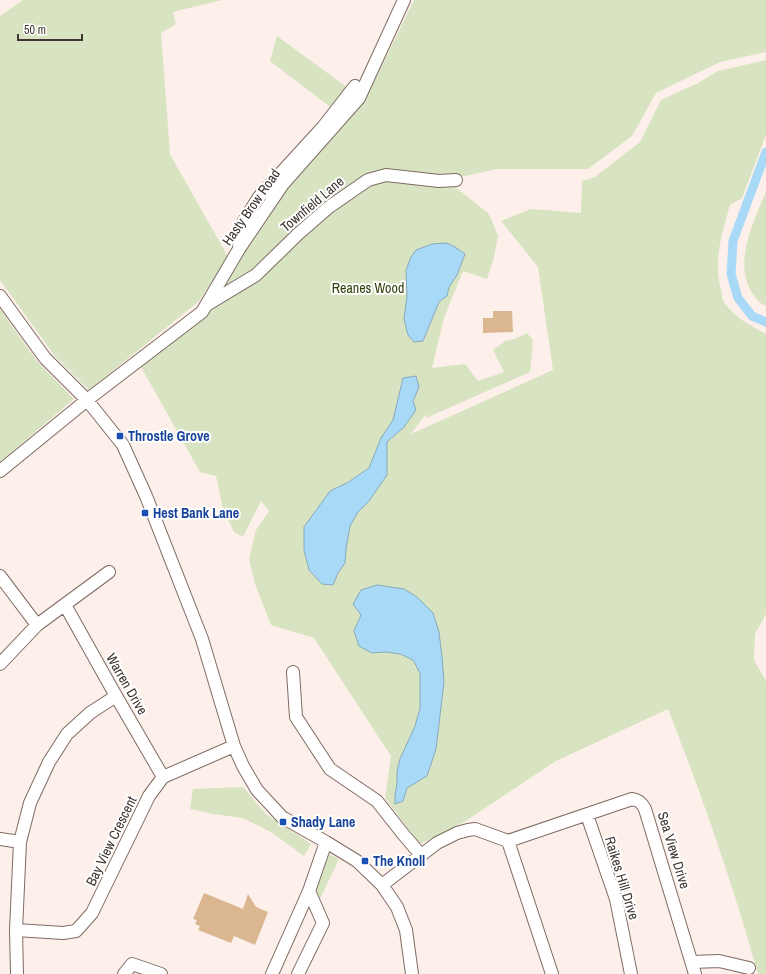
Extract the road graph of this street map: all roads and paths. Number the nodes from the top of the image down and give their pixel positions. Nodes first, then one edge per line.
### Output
1 (404, 0) edge
2 (355, 86) dead end
3 (456, 180) dead end
4 (238, 249) junction
5 (0, 296) edge
6 (206, 306) junction
7 (87, 400) junction
8 (0, 471) edge
9 (109, 572) dead end
10 (0, 576) edge
11 (65, 605) junction
12 (37, 625) junction
13 (0, 664) edge
14 (293, 672) dead end
15 (116, 696) junction
16 (234, 746) junction
17 (164, 777) junction
18 (587, 815) junction
19 (0, 839) edge
20 (508, 841) junction
21 (20, 842) junction
22 (326, 842) junction
23 (421, 855) junction
24 (382, 885) junction
25 (309, 891) junction
26 (16, 930) junction
27 (694, 968) edge
28 (749, 968) dead end
29 (17, 974) edge
30 (124, 974) edge
31 (161, 974) edge
32 (272, 974) edge
33 (298, 974) edge
34 (412, 974) edge
35 (552, 974) edge
36 (631, 974) edge

1 - 4 street, Hasty Brow Road
2 - 4 street
3 - 6 street, Townfield Lane
4 - 6 street, Hasty Brow Road
5 - 7 street
6 - 7 street, Hasty Brow Road
7 - 8 street
7 - 16 street
9 - 11 street
10 - 12 street
11 - 12 street
11 - 15 street, Warren Drive
12 - 13 street
14 - 23 street
15 - 17 street, Warren Drive
15 - 21 street
16 - 17 street, Bay View Crescent
16 - 22 street
17 - 26 street, Bay View Crescent
18 - 20 street, Sea View Drive
18 - 27 street, Sea View Drive
18 - 36 street, Raikes Hill Drive
19 - 21 street
20 - 23 street
20 - 35 street
21 - 26 street
22 - 24 street
22 - 25 street
23 - 24 street
24 - 34 street
25 - 32 street
25 - 33 street
26 - 29 street
27 - 28 street
30 - 31 street

